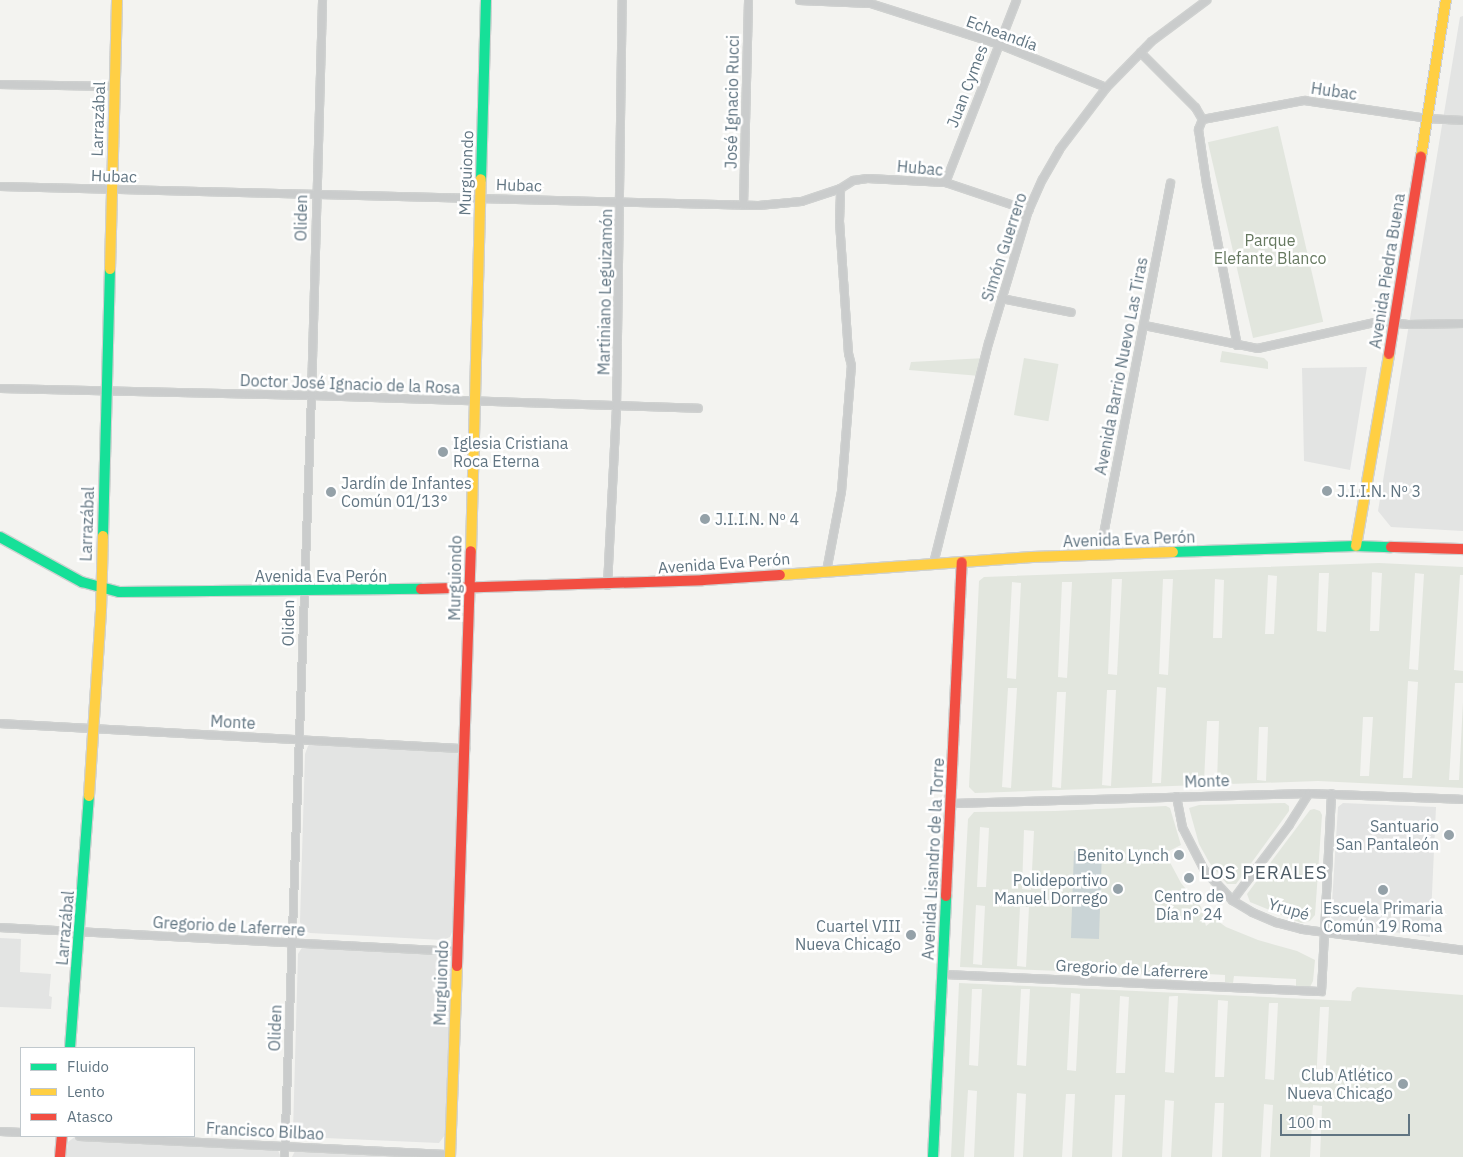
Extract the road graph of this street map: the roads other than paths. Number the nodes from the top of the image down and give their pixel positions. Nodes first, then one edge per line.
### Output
1 (117, 0) edge
2 (322, 0) edge
3 (486, 0) edge
4 (622, 0) edge
5 (748, 0) edge
6 (799, 0) edge
7 (1016, 0) edge
8 (1206, 0) edge
9 (1446, 0) edge
10 (864, 1) edge
11 (999, 44) junction
12 (1140, 52) junction
13 (0, 84) edge
14 (114, 86) junction
15 (1106, 87) junction
16 (1427, 118) junction
17 (1202, 119) junction
18 (1463, 120) edge
19 (945, 182) junction
20 (1170, 183) dead end
21 (0, 186) edge
22 (840, 188) junction
23 (111, 190) junction
24 (315, 194) junction
25 (480, 198) junction
26 (620, 201) junction
27 (743, 205) junction
28 (1028, 210) junction
29 (1001, 298) junction
30 (1072, 312) dead end
31 (1394, 321) junction
32 (1463, 323) edge
33 (1144, 325) junction
34 (1237, 345) junction
35 (0, 388) edge
36 (106, 392) junction
37 (311, 395) junction
38 (474, 402) junction
39 (616, 407) junction
40 (698, 408) dead end
41 (0, 537) edge
42 (1356, 546) junction
43 (1463, 549) edge
44 (1099, 555) junction
45 (962, 562) junction
46 (934, 563) junction
47 (826, 571) junction
48 (607, 585) junction
49 (101, 588) junction
50 (470, 589) junction
51 (303, 592) junction
52 (0, 723) edge
53 (95, 729) junction
54 (299, 739) junction
55 (465, 748) junction
56 (1308, 793) junction
57 (1331, 793) junction
58 (1176, 796) junction
59 (1463, 799) edge
60 (952, 803) junction
61 (1232, 900) junction
62 (0, 927) edge
63 (81, 932) junction
64 (1323, 932) junction
65 (292, 943) junction
66 (1463, 950) edge
67 (457, 951) junction
68 (942, 974) junction
69 (70, 1047) edge
70 (0, 1131) edge
71 (20, 1132) edge
72 (62, 1137) edge
73 (100, 1137) edge
74 (284, 1146) junction
75 (450, 1155) edge
76 (60, 1157) edge
77 (284, 1157) edge
78 (933, 1157) edge

1 - 14 main road, Larrazábal
2 - 24 street, Oliden
3 - 25 main road, Murguiondo
4 - 26 street, Martiniano Leguizamón
5 - 27 street, José Ignacio Rucci
6 - 10 street, Echeandía
7 - 11 street, Juan Cymes
8 - 12 street, Simón Guerrero
9 - 16 main road, Avenida Piedra Buena
10 - 11 street, Echeandía
11 - 15 street, Echeandía
11 - 19 street, Juan Cymes
12 - 15 street, Simón Guerrero
12 - 17 street
13 - 14 street
14 - 23 main road, Larrazábal
15 - 28 street, Simón Guerrero
16 - 17 street, Hubac
16 - 18 street, Hubac
16 - 31 main road, Avenida Piedra Buena
17 - 34 street
19 - 22 street, Hubac
19 - 28 street, Hubac
20 - 33 street, Avenida Barrio Nuevo Las Tiras
21 - 23 street, Hubac
22 - 27 street, Hubac
22 - 47 street
23 - 24 street, Hubac
23 - 36 main road, Larrazábal
24 - 25 street, Hubac
24 - 37 street, Oliden
25 - 26 street, Hubac
25 - 38 main road, Murguiondo
26 - 27 street, Hubac
26 - 39 street, Martiniano Leguizamón
28 - 29 street, Simón Guerrero
29 - 30 street
29 - 46 street, Simón Guerrero
31 - 32 street
31 - 34 street
31 - 42 main road, Avenida Piedra Buena
33 - 34 street
33 - 44 street, Avenida Barrio Nuevo Las Tiras
35 - 36 street, Doctor José Ignacio de la Rosa
36 - 37 street, Doctor José Ignacio de la Rosa
36 - 49 main road, Larrazábal
37 - 38 street, Doctor José Ignacio de la Rosa
37 - 51 street, Oliden
38 - 39 street, Doctor José Ignacio de la Rosa
38 - 50 main road, Murguiondo
39 - 40 street, Doctor José Ignacio de la Rosa
39 - 48 street, Martiniano Leguizamón
41 - 49 main road, Avenida Eva Perón
42 - 43 main road, Avenida Eva Perón
42 - 44 main road, Avenida Eva Perón
44 - 45 main road, Avenida Eva Perón
45 - 46 main road, Avenida Eva Perón
45 - 60 main road, Avenida Lisandro de la Torre
46 - 47 main road, Avenida Eva Perón
47 - 48 main road, Avenida Eva Perón
48 - 50 main road, Avenida Eva Perón
49 - 51 main road, Avenida Eva Perón
49 - 53 main road, Larrazábal
50 - 51 main road, Avenida Eva Perón
50 - 55 main road, Murguiondo
51 - 54 street, Oliden
52 - 53 street, Monte
53 - 54 street, Monte
53 - 63 main road, Larrazábal
54 - 55 street, Monte
54 - 65 street, Oliden
55 - 67 main road, Murguiondo
56 - 57 street, Monte
56 - 58 street, Monte
56 - 61 street
57 - 59 street, Monte
57 - 64 street
58 - 60 street, Monte
58 - 61 street, Yrupé
60 - 68 main road, Avenida Lisandro de la Torre
61 - 64 street, Yrupé
62 - 63 street, Gregorio de Laferrere
63 - 65 street, Gregorio de Laferrere
63 - 69 main road, Larrazábal
64 - 66 street, Yrupé
64 - 68 street, Gregorio de Laferrere
65 - 67 street, Gregorio de Laferrere
65 - 74 street, Oliden
67 - 75 main road, Murguiondo
68 - 78 main road, Avenida Lisandro de la Torre
70 - 71 street
72 - 76 main road
73 - 74 street, Francisco Bilbao
74 - 75 street, Francisco Bilbao
74 - 77 street, Oliden

